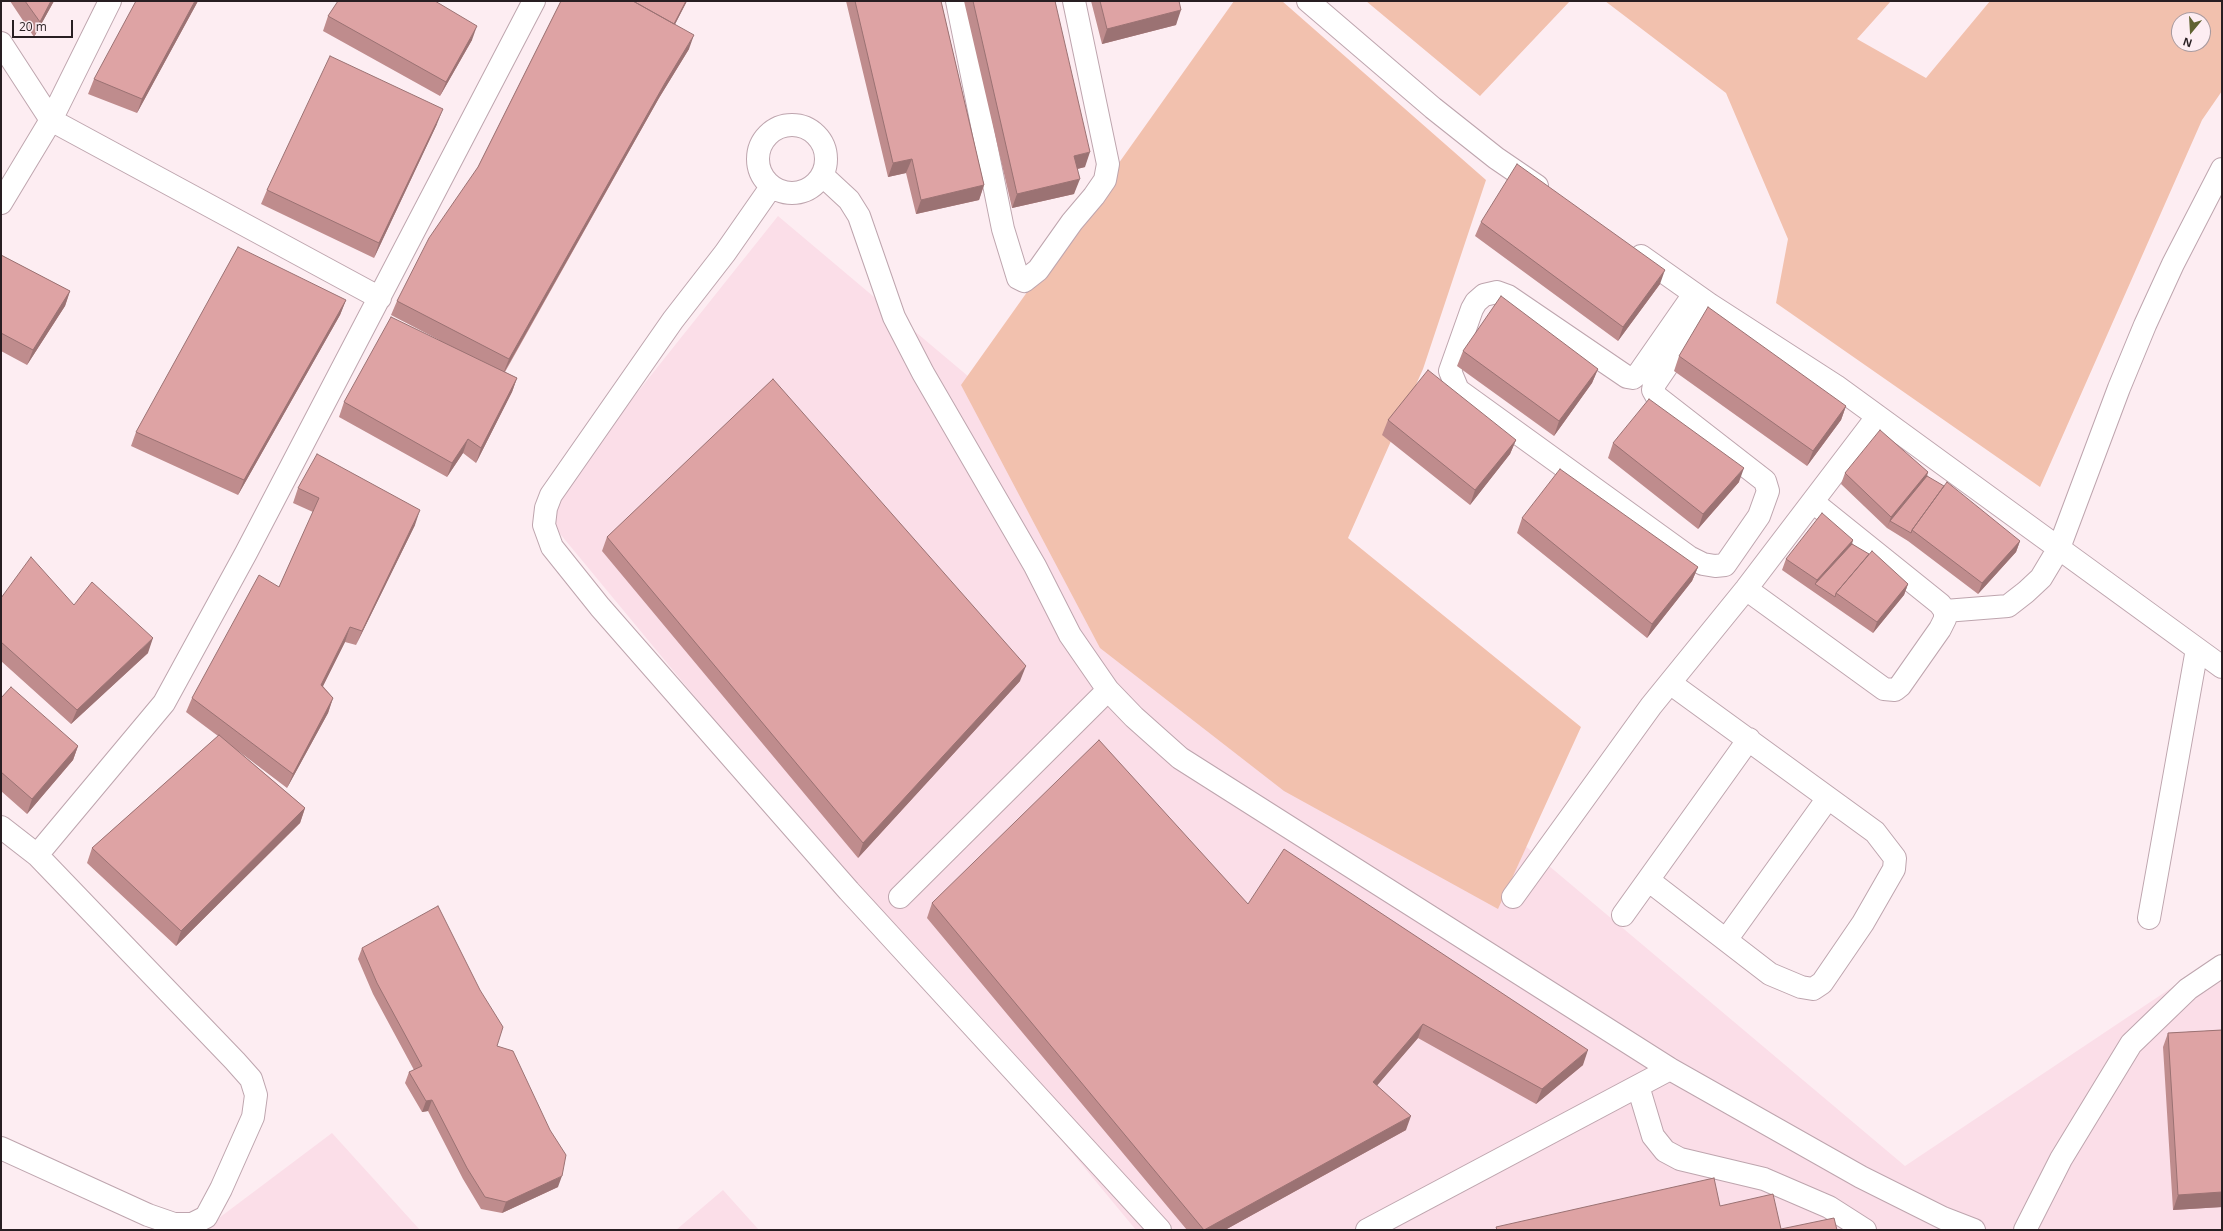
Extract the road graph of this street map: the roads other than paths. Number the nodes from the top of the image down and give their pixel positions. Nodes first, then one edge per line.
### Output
1 (110, 1) edge
2 (534, 1) edge
3 (957, 1) edge
4 (1074, 1) edge
5 (1308, 1) edge
6 (1, 43) edge
7 (51, 120) junction
8 (2222, 169) edge
9 (822, 175) junction
10 (772, 187) junction
11 (1554, 198) edge
12 (1, 204) edge
13 (1625, 245) edge
14 (380, 298) junction
15 (1701, 299) junction
16 (1877, 417) junction
17 (1813, 502) junction
18 (2059, 548) junction
19 (1746, 589) junction
20 (1945, 611) junction
21 (2197, 650) junction
22 (2222, 667) edge
23 (1670, 683) junction
24 (1108, 690) junction
25 (1749, 739) junction
26 (1828, 798) junction
27 (1, 827) edge
28 (37, 855) junction
29 (1648, 880) junction
30 (900, 897) dead end
31 (1513, 897) dead end
32 (1623, 915) dead end
33 (2149, 918) dead end
34 (1726, 940) junction
35 (2222, 966) edge
36 (1670, 1069) junction
37 (1638, 1086) junction
38 (1, 1148) edge
39 (1160, 1230) edge
40 (1367, 1230) edge
41 (1865, 1230) edge
42 (1974, 1230) edge
43 (2025, 1230) edge

1 - 7 street
2 - 14 street
3 - 4 street
5 - 11 street
6 - 7 street
7 - 12 street
7 - 14 street
8 - 18 street
9 - 10 street
9 - 10 street
9 - 24 street
10 - 39 street
13 - 15 street
14 - 28 street
15 - 15 street
15 - 16 street
16 - 17 street
16 - 18 street
17 - 19 street
17 - 20 street
18 - 20 street
18 - 21 street
19 - 20 street
19 - 23 street
21 - 22 street
21 - 33 street
23 - 25 street
23 - 31 street
24 - 30 street
24 - 36 street
25 - 26 street
25 - 29 street
26 - 34 street
26 - 34 street
27 - 28 street
28 - 38 street
29 - 32 street
29 - 34 street
35 - 43 street
36 - 37 street
36 - 42 street
37 - 40 street
37 - 41 street

